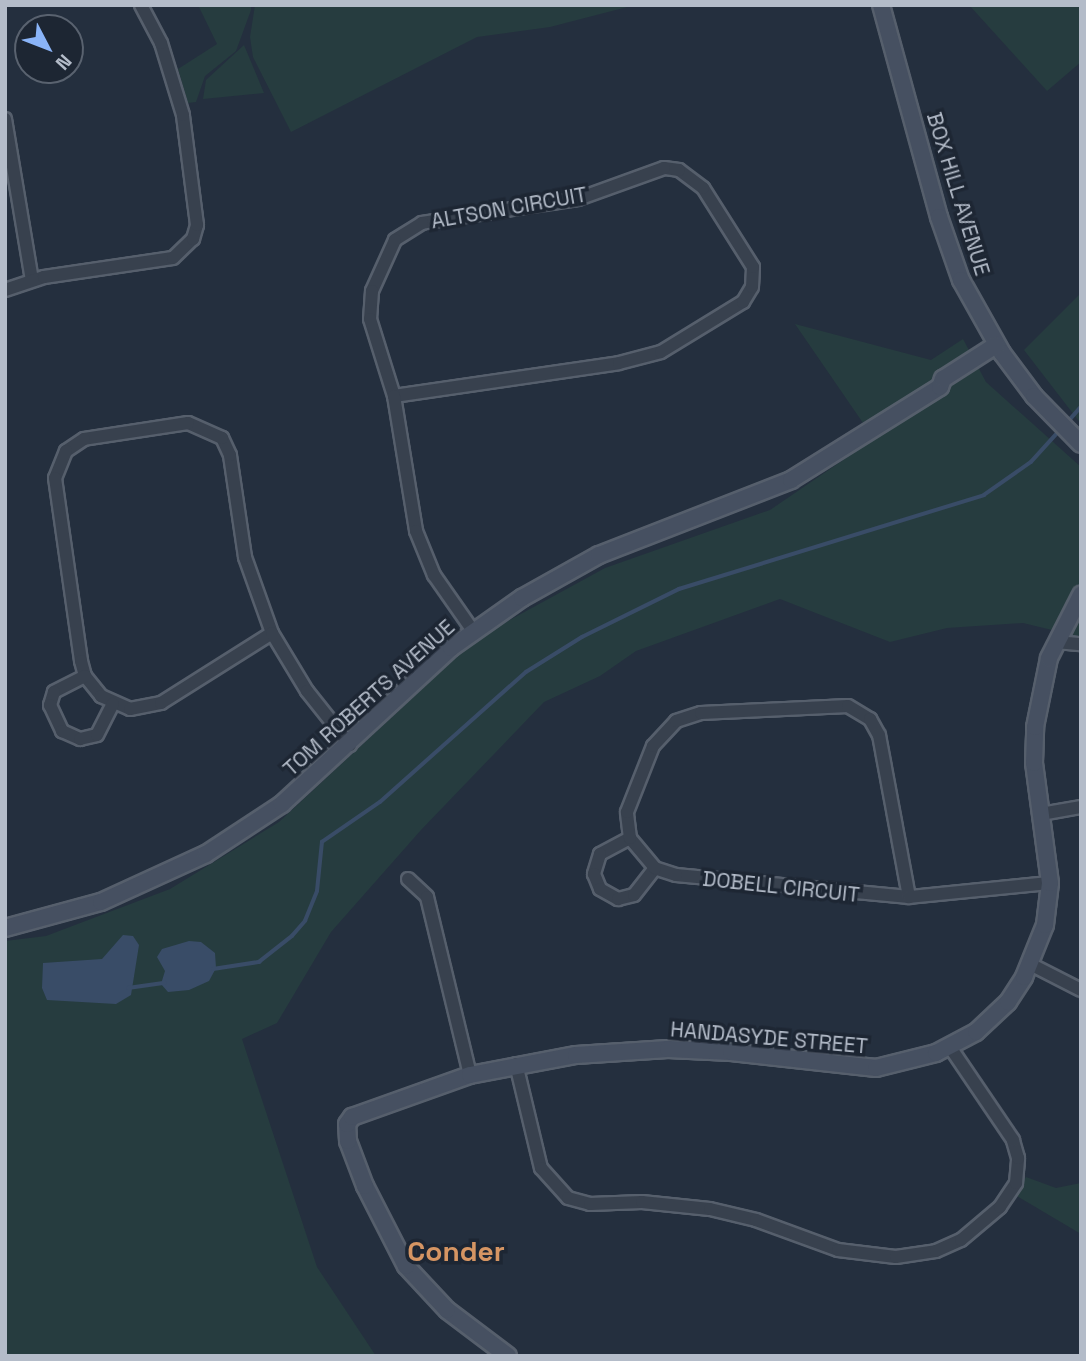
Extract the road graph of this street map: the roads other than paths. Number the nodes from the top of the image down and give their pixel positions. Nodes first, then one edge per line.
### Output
1 (141, 5) edge
2 (881, 5) edge
3 (5, 118) edge
4 (32, 280) junction
5 (5, 290) edge
6 (999, 349) junction
7 (394, 396) junction
8 (1078, 441) edge
9 (1081, 595) edge
10 (473, 631) junction
11 (272, 633) junction
12 (1056, 642) junction
13 (1081, 644) edge
14 (85, 676) junction
15 (113, 704) junction
16 (350, 745) junction
17 (1081, 807) edge
18 (1041, 814) junction
19 (629, 838) junction
20 (655, 868) junction
21 (408, 879) dead end
22 (1050, 883) junction
23 (909, 897) junction
24 (5, 928) edge
25 (1030, 964) junction
26 (1081, 990) edge
27 (950, 1047) junction
28 (516, 1064) junction
29 (470, 1075) junction
30 (508, 1356) edge

1 - 4 street
2 - 6 street, BOX HILL AVENUE
3 - 4 street
4 - 5 street
6 - 8 street, BOX HILL AVENUE
6 - 10 street, TOM ROBERTS AVENUE
7 - 7 street, ALTSON CIRCUIT
7 - 10 street, ALTSON CIRCUIT
9 - 12 street, HANDASYDE STREET
10 - 16 street, TOM ROBERTS AVENUE
11 - 14 street
11 - 15 street
11 - 16 street
12 - 13 street
12 - 18 street, HANDASYDE STREET
14 - 15 street
14 - 15 street
16 - 24 street, TOM ROBERTS AVENUE
17 - 18 street
18 - 22 street, HANDASYDE STREET
19 - 20 street
19 - 20 street
19 - 23 street
20 - 23 street, DOBELL CIRCUIT
21 - 29 street
22 - 23 street, DOBELL CIRCUIT
22 - 25 street, HANDASYDE STREET
25 - 26 street
25 - 27 street, HANDASYDE STREET
27 - 28 street, HANDASYDE STREET
27 - 28 street
28 - 29 street, HANDASYDE STREET
29 - 30 street, HANDASYDE STREET

